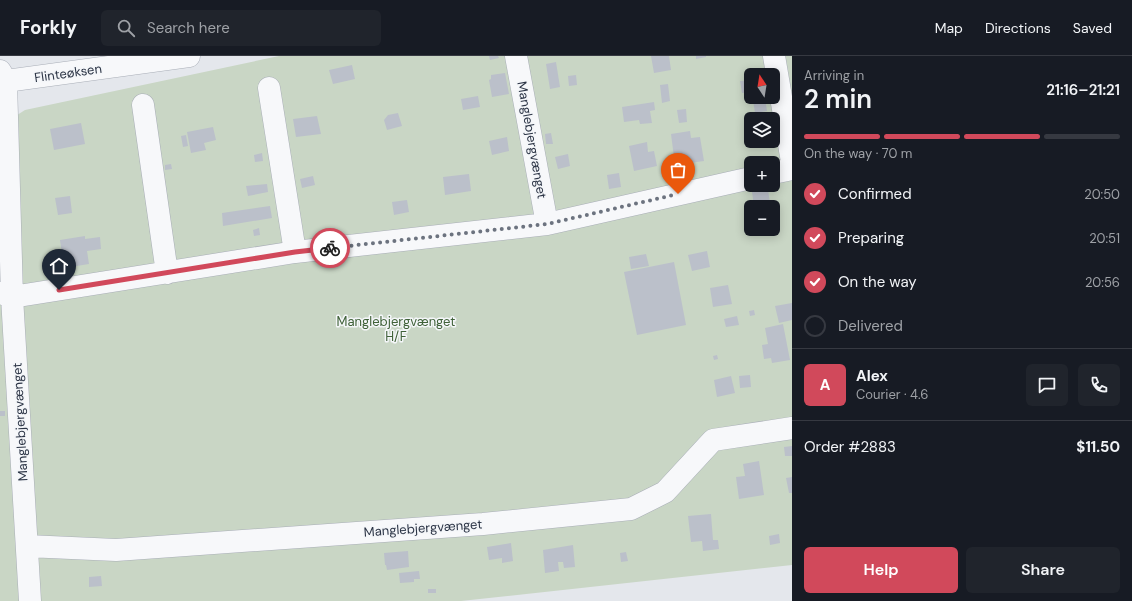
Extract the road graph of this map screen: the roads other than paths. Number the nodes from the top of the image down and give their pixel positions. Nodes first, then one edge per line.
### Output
1 (189, 56) edge
2 (516, 56) edge
3 (774, 56) edge
4 (3, 76) edge
5 (269, 88) dead end
6 (143, 106) dead end
7 (792, 162) edge
8 (792, 169) edge
9 (780, 172) edge
10 (744, 180) edge
11 (547, 224) junction
12 (295, 252) junction
13 (167, 273) junction
14 (6, 295) edge
15 (792, 428) edge
16 (27, 546) junction
17 (30, 601) edge

1 - 4 street, Flinteøksen
2 - 11 street, Manglebjergvænget
3 - 7 street
4 - 14 street, Manglebjergvænget
5 - 12 street
6 - 13 street
8 - 9 street
10 - 11 street
11 - 12 street
12 - 13 street
13 - 14 street
14 - 16 street, Manglebjergvænget
15 - 16 street, Manglebjergvænget
16 - 17 street, Manglebjergvænget

